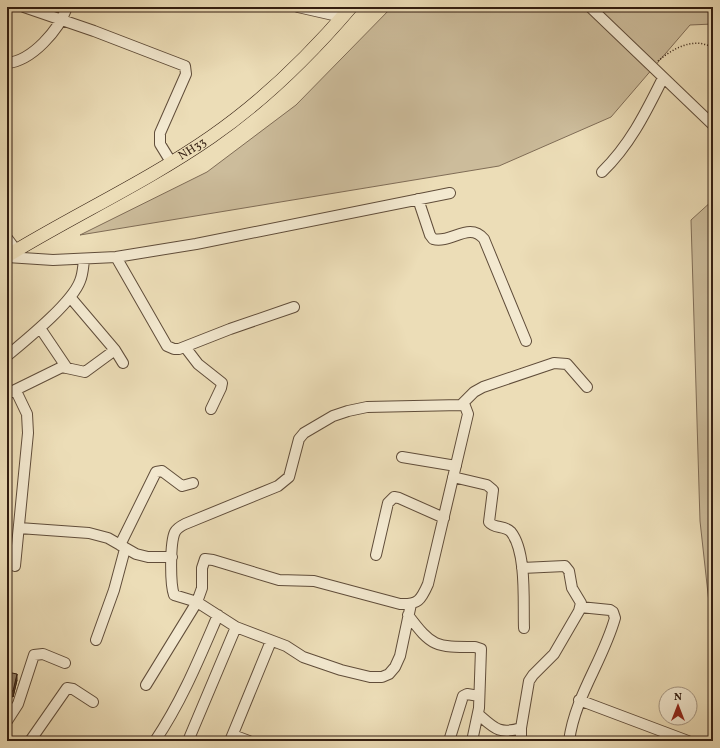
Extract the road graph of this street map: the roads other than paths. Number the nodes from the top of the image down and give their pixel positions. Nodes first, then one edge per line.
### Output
1 (24, 7) edge
2 (67, 7) edge
3 (298, 7) edge
4 (351, 7) edge
5 (590, 7) edge
6 (342, 17) junction
7 (62, 21) junction
8 (7, 63) edge
9 (664, 78) junction
10 (713, 124) edge
11 (171, 162) junction
12 (602, 172) dead end
13 (450, 193) dead end
14 (418, 199) junction
15 (7, 238) edge
16 (10, 254) edge
17 (116, 258) junction
18 (84, 260) junction
19 (70, 297) junction
20 (294, 307) dead end
21 (40, 328) junction
22 (526, 341) dead end
23 (185, 347) junction
24 (114, 350) junction
25 (7, 356) edge
26 (123, 363) dead end
27 (67, 368) junction
28 (587, 387) dead end
29 (11, 392) edge
30 (461, 405) junction
31 (210, 409) dead end
32 (402, 457) dead end
33 (456, 466) junction
34 (453, 477) junction
35 (194, 483) dead end
36 (444, 518) junction
37 (19, 528) junction
38 (123, 547) junction
39 (376, 555) dead end
40 (172, 557) junction
41 (15, 566) dead end
42 (522, 568) junction
43 (197, 602) junction
44 (411, 604) junction
45 (580, 607) junction
46 (218, 615) junction
47 (408, 615) junction
48 (236, 627) junction
49 (524, 628) dead end
50 (96, 640) dead end
51 (271, 641) junction
52 (65, 663) dead end
53 (146, 685) dead end
54 (479, 696) junction
55 (579, 700) junction
56 (93, 702) dead end
57 (478, 714) junction
58 (7, 721) edge
59 (521, 728) junction
60 (232, 738) edge
61 (30, 741) edge
62 (155, 741) edge
63 (188, 741) edge
64 (250, 741) edge
65 (449, 741) edge
66 (472, 741) edge
67 (521, 741) edge
68 (568, 741) edge
69 (688, 741) edge

1 - 7 street
2 - 7 street
3 - 6 street
4 - 6 main road, NH33
5 - 9 street
6 - 11 main road, NH33
7 - 8 street
7 - 11 street
9 - 10 street
9 - 12 street
11 - 16 main road, NH33
13 - 14 street
14 - 17 street
14 - 22 street
15 - 16 street
16 - 18 street
17 - 18 street
17 - 23 street
18 - 19 street
19 - 21 street
19 - 24 street
20 - 23 street
21 - 25 street
21 - 27 street
23 - 31 street
24 - 26 street
24 - 27 street
27 - 29 street
28 - 30 street
29 - 37 street
30 - 33 street
30 - 40 street
32 - 33 street
33 - 34 street
34 - 36 street
34 - 42 street
35 - 38 street
36 - 39 street
36 - 44 street
37 - 38 street
37 - 41 street
38 - 40 street
38 - 50 street
40 - 43 street
42 - 45 street
42 - 49 street
43 - 44 street
43 - 46 street
43 - 53 street
44 - 47 street
45 - 55 street
45 - 59 street
46 - 48 street
46 - 62 street
47 - 51 street
47 - 54 street
48 - 51 street
48 - 63 street
51 - 60 street
52 - 58 street
54 - 57 street
54 - 65 street
55 - 68 street
55 - 69 street
56 - 61 street
57 - 59 street
57 - 66 street
59 - 67 street
60 - 64 street

